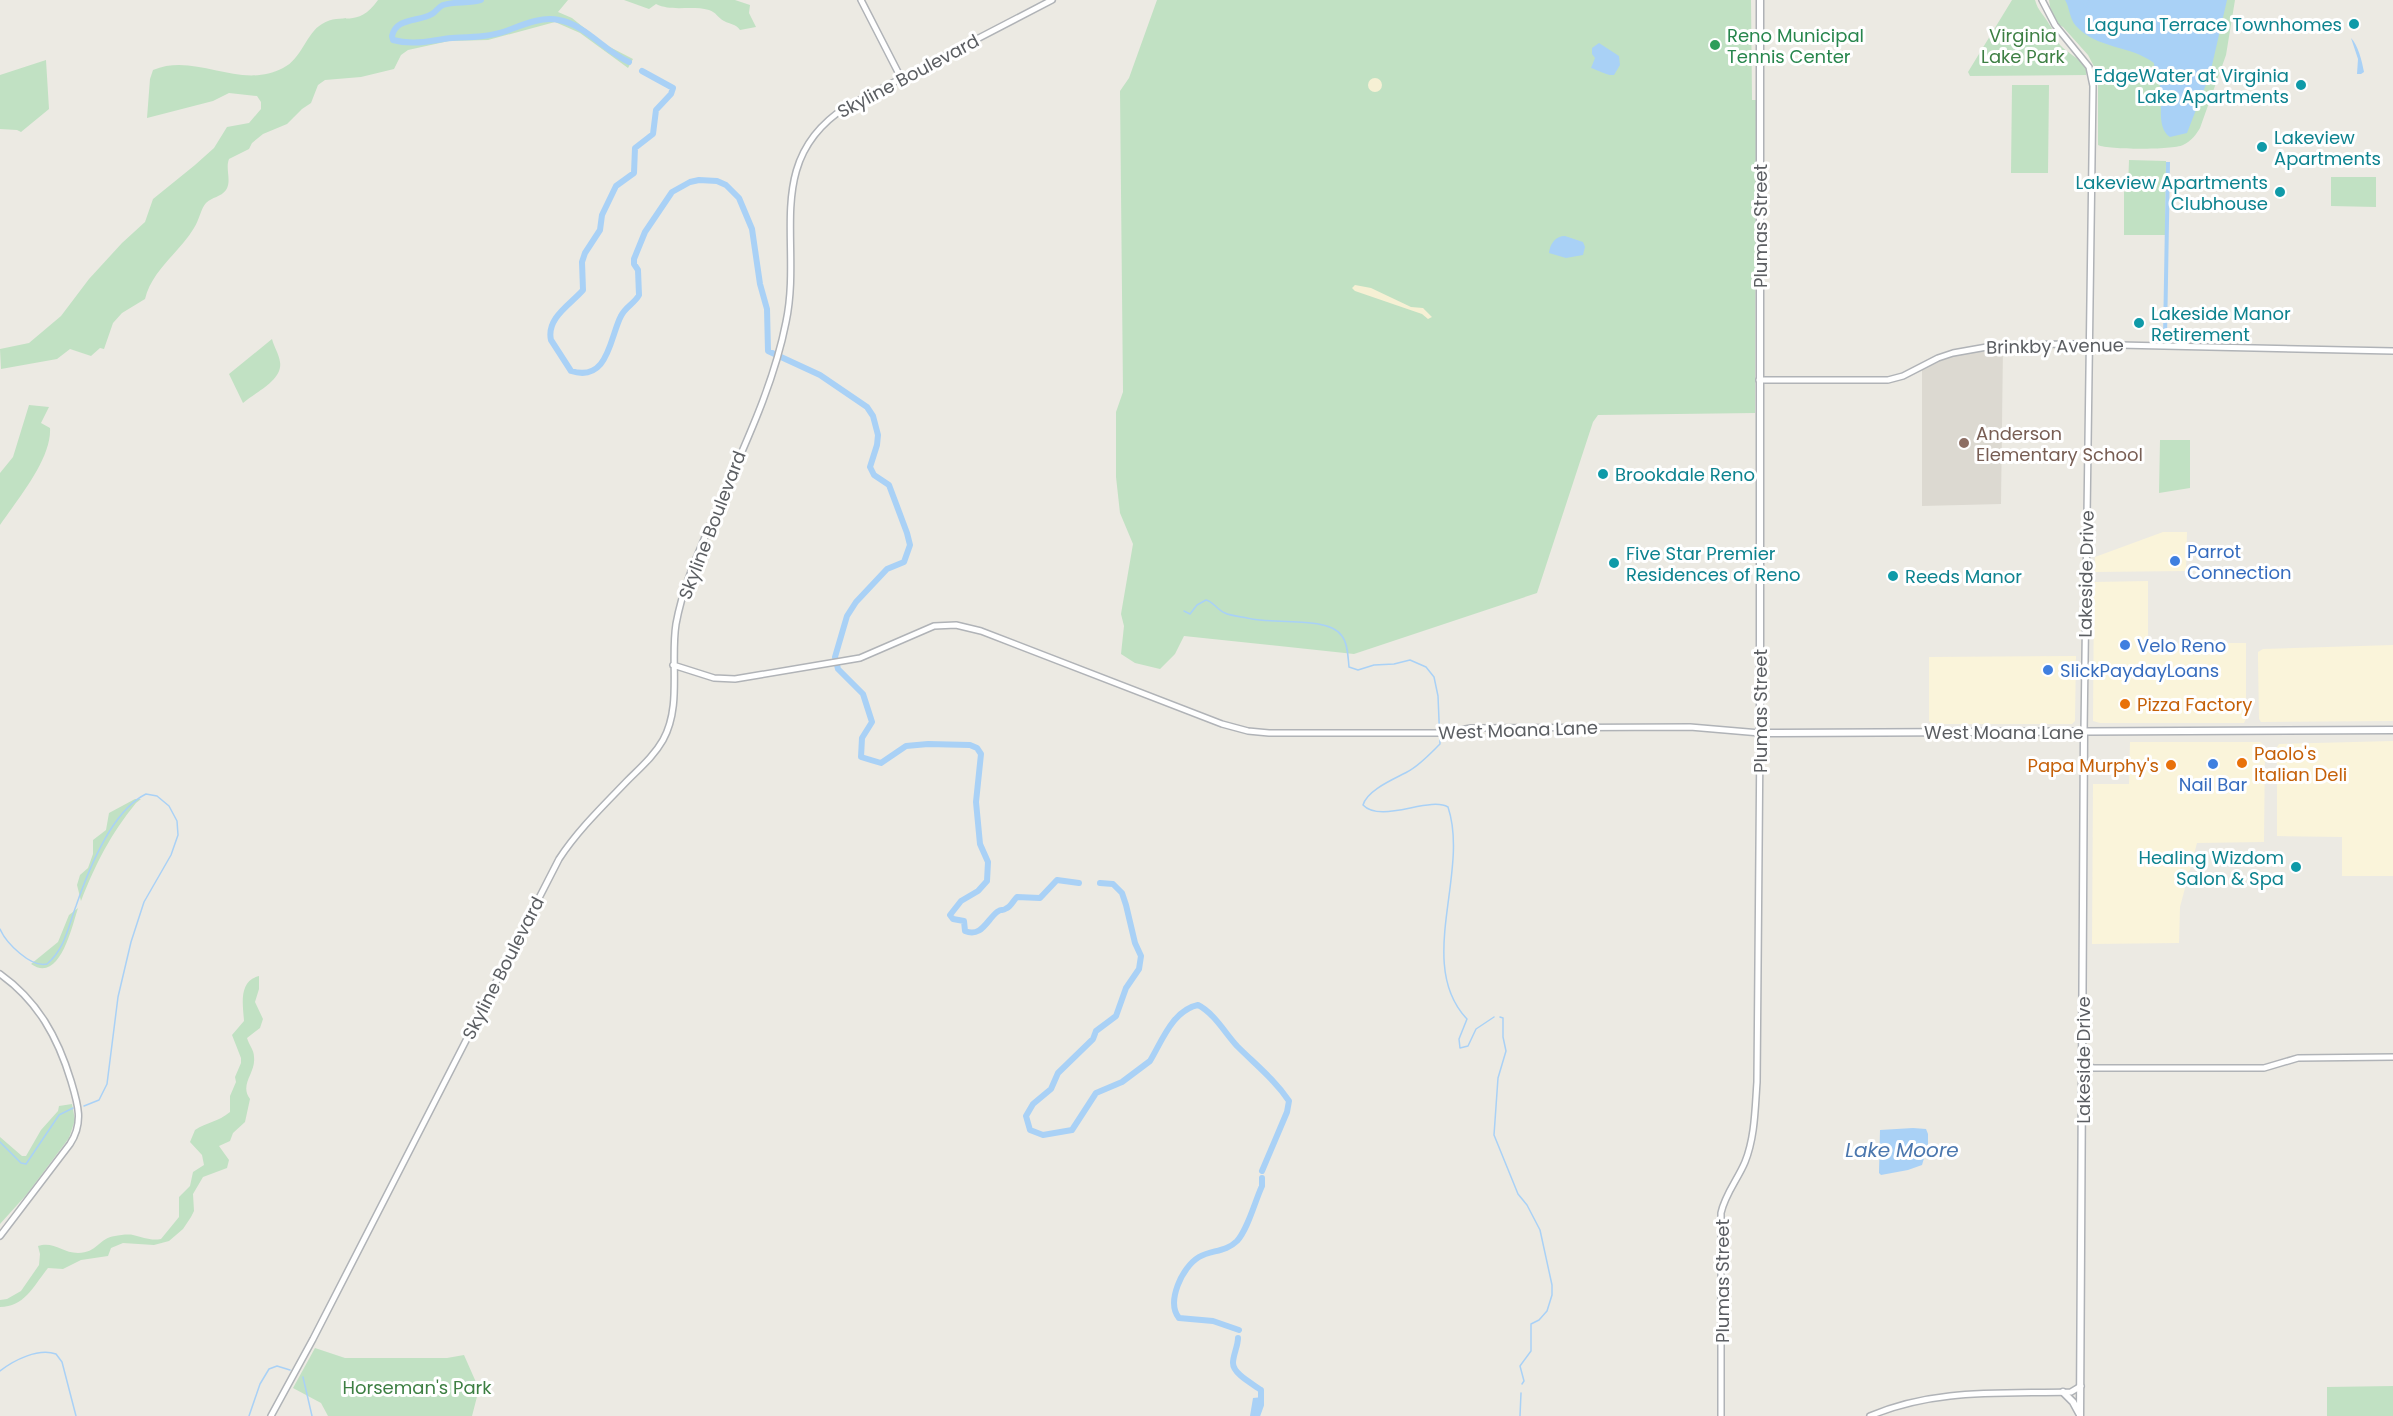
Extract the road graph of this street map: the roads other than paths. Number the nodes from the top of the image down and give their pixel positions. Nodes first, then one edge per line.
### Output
1 (861, 0) edge
2 (1052, 0) edge
3 (1760, 0) edge
4 (2042, 0) edge
5 (901, 78) junction
6 (2090, 344) junction
7 (2393, 351) edge
8 (1759, 380) junction
9 (673, 666) junction
10 (2393, 730) edge
11 (2084, 732) junction
12 (1760, 733) junction
13 (0, 974) edge
14 (2393, 1057) edge
15 (2083, 1066) junction
16 (0, 1236) edge
17 (2081, 1386) junction
18 (2063, 1392) junction
19 (271, 1416) edge
20 (1721, 1416) edge
21 (1870, 1416) edge
22 (2080, 1416) edge

1 - 5 street
2 - 5 street, Skyline Boulevard
3 - 8 main road, Plumas Street
4 - 6 street, Lakeside Drive
5 - 9 street, Skyline Boulevard
6 - 7 street, Brinkby Avenue
6 - 8 street, Brinkby Avenue
6 - 11 street, Lakeside Drive
8 - 12 main road, Plumas Street
9 - 12 street, West Moana Lane
9 - 19 street, Skyline Boulevard
10 - 11 main road, West Moana Lane
11 - 12 main road, West Moana Lane
11 - 15 main road, Lakeside Drive
12 - 20 street, Plumas Street
13 - 16 street
14 - 15 street
15 - 17 main road, Lakeside Drive
17 - 18 street
17 - 22 main road, Lakeside Drive
18 - 21 street
18 - 22 main road

